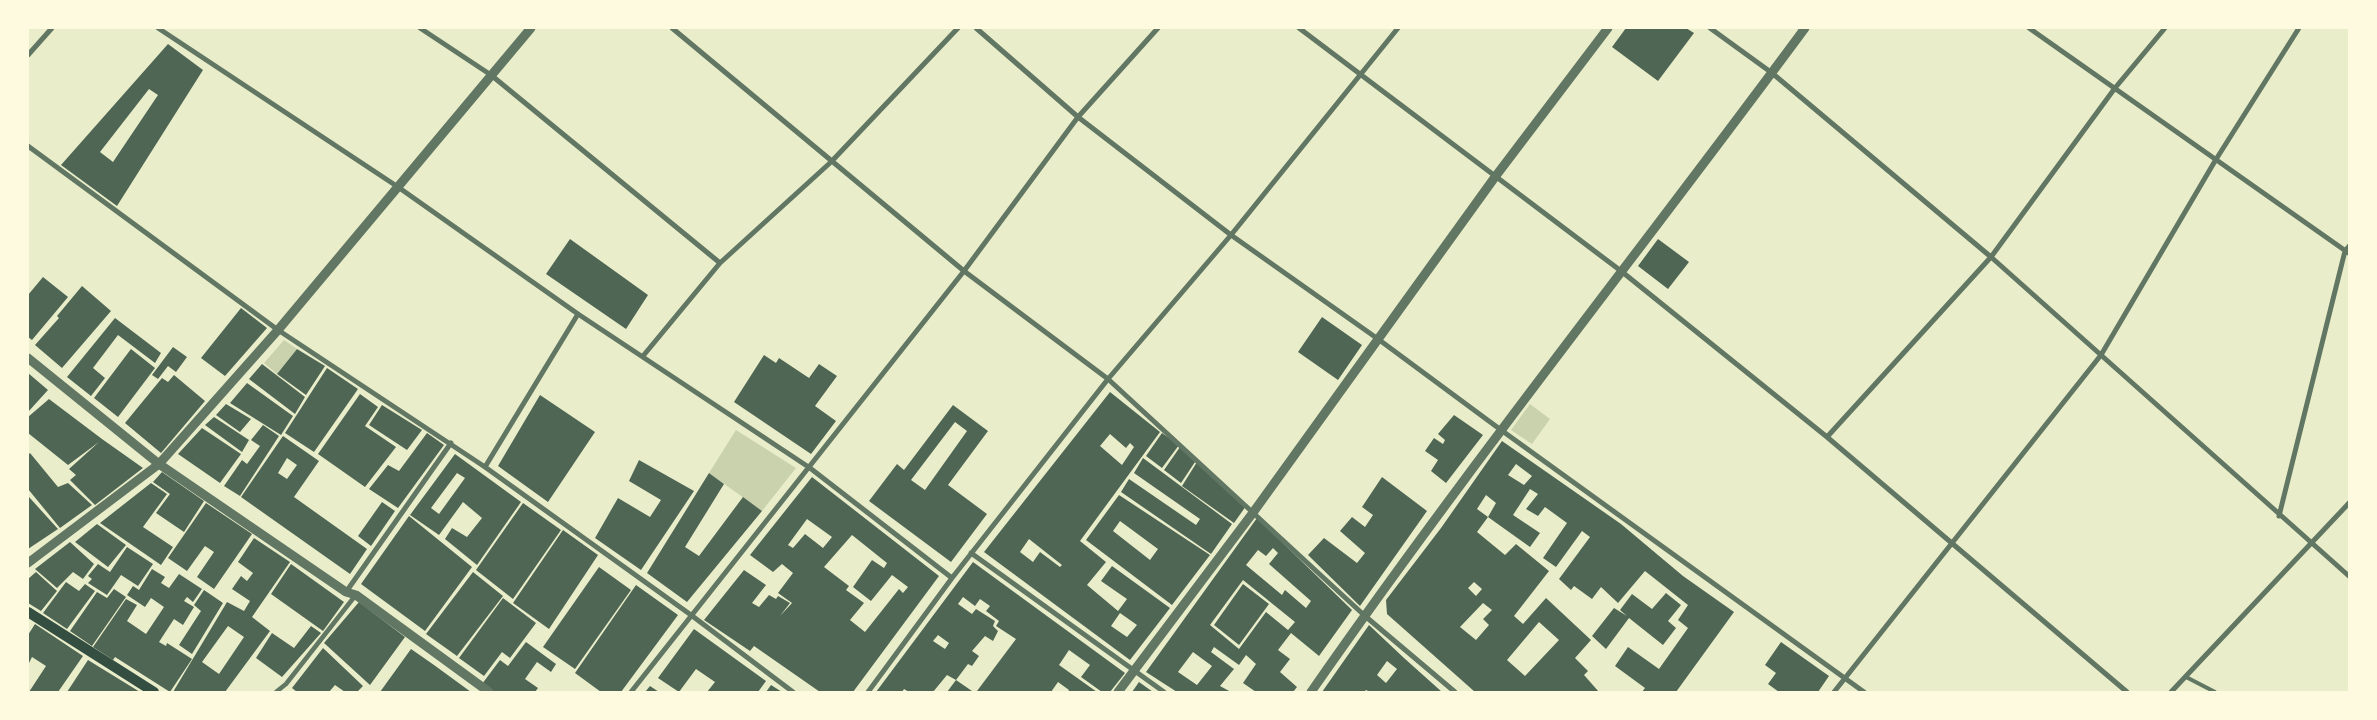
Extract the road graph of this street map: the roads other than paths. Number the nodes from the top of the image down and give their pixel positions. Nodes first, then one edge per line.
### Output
1 (52, 28) edge
2 (158, 28) edge
3 (420, 28) edge
4 (531, 28) edge
5 (672, 28) edge
6 (958, 28) edge
7 (976, 28) edge
8 (1158, 28) edge
9 (1299, 28) edge
10 (1398, 28) edge
11 (1608, 28) edge
12 (1710, 28) edge
13 (1805, 28) edge
14 (2029, 28) edge
15 (2166, 28) edge
16 (2298, 28) edge
17 (28, 55) edge
18 (1772, 73) junction
19 (491, 75) junction
20 (1360, 75) junction
21 (2115, 88) junction
22 (1078, 118) junction
23 (28, 146) edge
24 (2215, 160) junction
25 (831, 162) junction
26 (1495, 177) junction
27 (398, 187) junction
28 (1231, 235) junction
29 (2350, 245) edge
30 (2347, 253) edge
31 (1991, 257) junction
32 (720, 263) junction
33 (1621, 270) junction
34 (964, 271) junction
35 (578, 314) junction
36 (278, 330) junction
37 (1378, 339) junction
38 (2101, 355) junction
39 (643, 356) junction
40 (28, 358) edge
41 (1108, 378) junction
42 (1501, 430) junction
43 (1827, 437) junction
44 (452, 444) junction
45 (159, 464) junction
46 (485, 466) junction
47 (810, 468) junction
48 (2350, 502) edge
49 (1252, 514) junction
50 (2279, 516) junction
51 (2310, 543) junction
52 (1953, 544) junction
53 (971, 553) junction
54 (28, 563) edge
55 (2350, 577) edge
56 (952, 578) junction
57 (346, 592) junction
58 (356, 594) junction
59 (28, 612) edge
60 (690, 615) junction
61 (1364, 616) junction
62 (1134, 672) junction
63 (2186, 677) junction
64 (1845, 678) junction
65 (154, 692) edge
66 (276, 692) edge
67 (489, 692) edge
68 (631, 692) edge
69 (793, 692) edge
70 (868, 692) edge
71 (1118, 692) edge
72 (1164, 692) edge
73 (1312, 692) edge
74 (1455, 692) edge
75 (1834, 692) edge
76 (1864, 692) edge
77 (2127, 692) edge
78 (2170, 692) edge
79 (2215, 692) edge

1 - 17 street
2 - 27 street
3 - 19 street
4 - 19 street
5 - 25 street
6 - 25 street
7 - 22 street
8 - 22 street
9 - 20 street
10 - 20 street
11 - 26 street
12 - 18 street
13 - 18 street
14 - 21 street
15 - 21 street
16 - 24 street
18 - 31 street
18 - 33 street
19 - 27 street
19 - 32 street
20 - 26 street
20 - 28 street
21 - 24 street
21 - 31 street
22 - 28 street
22 - 34 street
23 - 36 street
24 - 30 street
24 - 38 street
25 - 32 street
25 - 34 street
26 - 33 street
26 - 37 street
27 - 35 street
27 - 36 street
28 - 37 street
28 - 41 street
29 - 30 street
30 - 50 street
31 - 38 street
31 - 43 street
32 - 39 street
33 - 42 street
33 - 43 street
34 - 41 street
34 - 47 street
35 - 39 street
35 - 46 street
36 - 44 street
36 - 45 street
37 - 42 street
37 - 49 street
38 - 50 street
38 - 52 street
39 - 47 street
40 - 45 street
41 - 49 street
41 - 53 street
42 - 61 street
42 - 64 street
43 - 52 street
44 - 46 street
44 - 57 street
45 - 54 street
45 - 57 street
46 - 60 street
47 - 56 street
47 - 60 street
48 - 51 street
49 - 61 street
49 - 62 street
50 - 51 street
51 - 55 street
51 - 63 street
52 - 64 street
52 - 77 street
53 - 56 street
53 - 62 street
56 - 70 street
57 - 58 street
58 - 66 street
58 - 67 street
59 - 65 main road
60 - 68 street
60 - 69 street
61 - 73 street
61 - 74 street
62 - 71 street
62 - 72 street
63 - 78 street
63 - 79 lane
64 - 75 street
64 - 76 street

